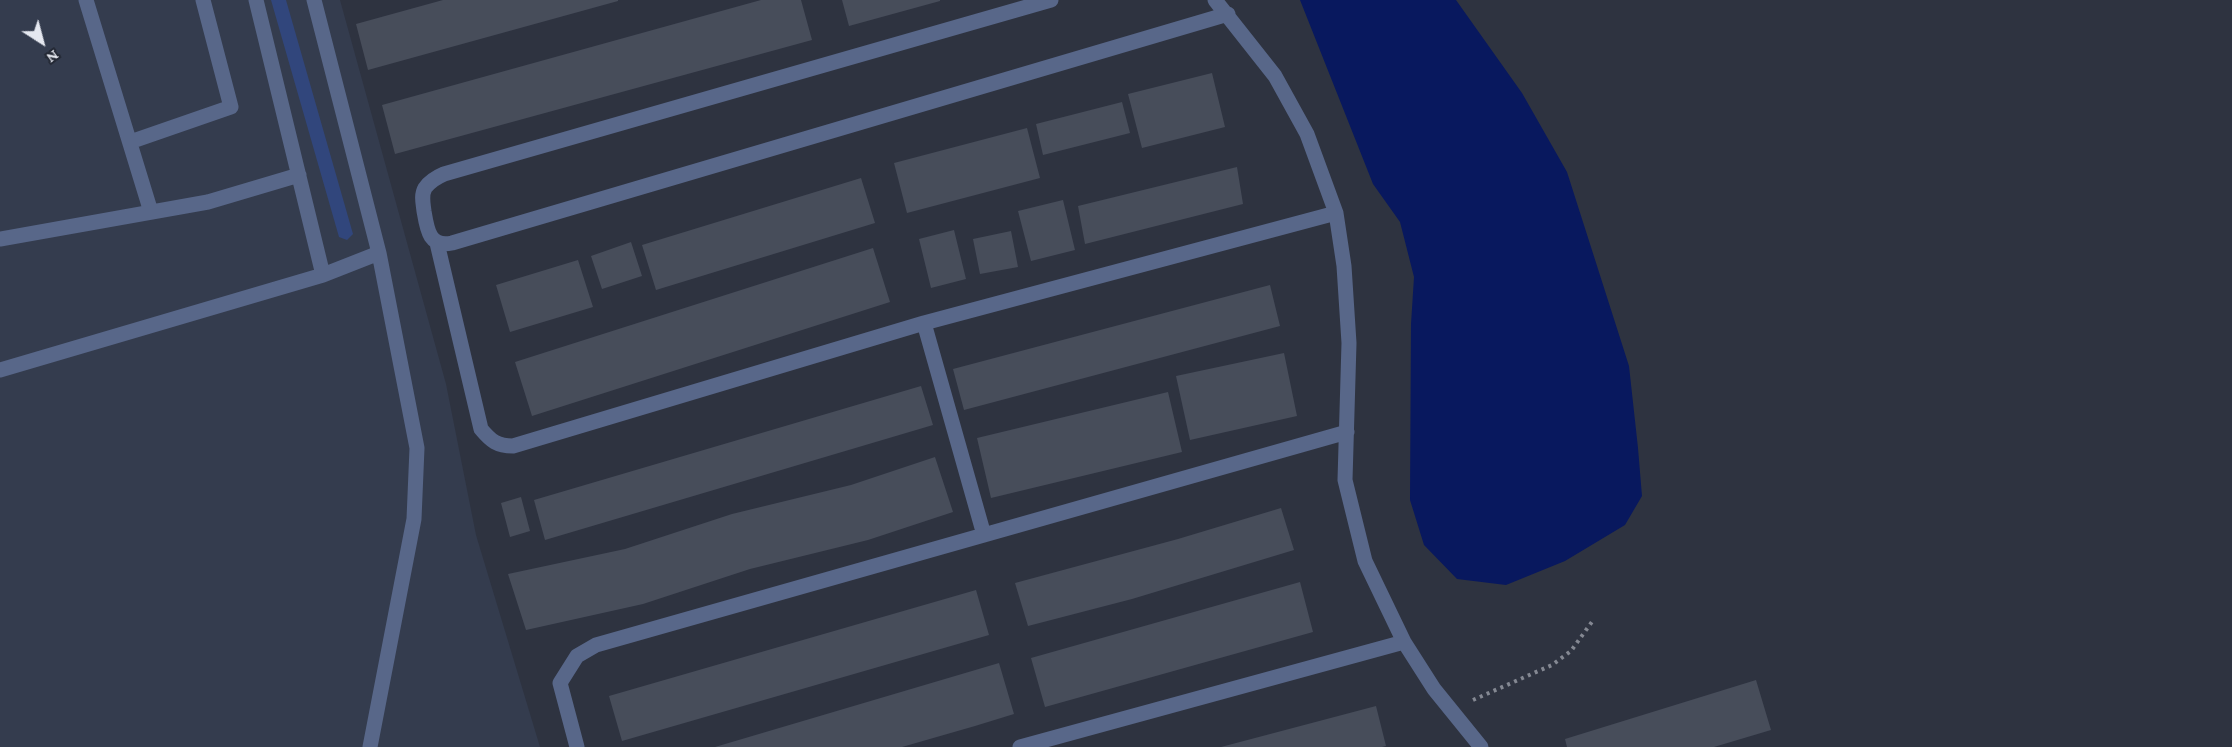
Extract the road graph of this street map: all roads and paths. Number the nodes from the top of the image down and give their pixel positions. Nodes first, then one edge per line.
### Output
1 (86, 0) edge
2 (203, 0) edge
3 (256, 0) edge
4 (314, 0) edge
5 (1051, 0) edge
6 (1215, 0) edge
7 (1228, 14) junction
8 (130, 142) junction
9 (299, 175) junction
10 (151, 212) junction
11 (1336, 213) junction
12 (0, 239) edge
13 (437, 243) junction
14 (379, 253) junction
15 (323, 275) junction
16 (924, 323) junction
17 (0, 370) edge
18 (1347, 432) junction
19 (984, 535) junction
20 (1593, 619) dead end
21 (1404, 642) junction
22 (1450, 711) junction
23 (1041, 744) edge
24 (370, 747) edge
25 (577, 747) edge
26 (1020, 747) edge
27 (1481, 747) edge

1 - 8 street
2 - 8 street
3 - 9 street
4 - 14 street
5 - 13 street
6 - 7 street
7 - 11 street
7 - 13 street
8 - 10 street
9 - 10 street
9 - 15 street
10 - 12 street
11 - 16 street
11 - 18 street
13 - 16 street
14 - 15 street
14 - 24 street
15 - 17 street
16 - 19 street
18 - 19 street
18 - 21 street
19 - 25 street
20 - 22 path
21 - 22 street
21 - 23 street
22 - 27 street
23 - 26 street

